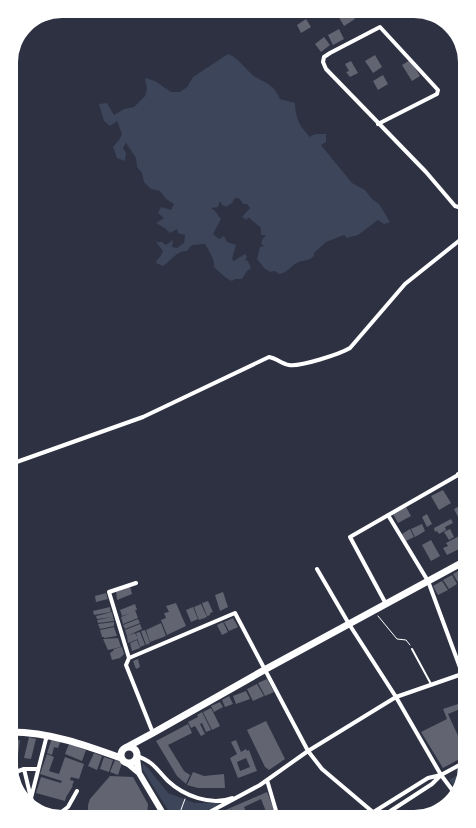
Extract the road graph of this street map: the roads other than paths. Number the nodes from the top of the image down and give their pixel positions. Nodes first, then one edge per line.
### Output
1 (378, 124) junction
2 (458, 207) edge
3 (458, 242) edge
4 (18, 462) edge
5 (458, 474) edge
6 (388, 515) junction
7 (458, 565) edge
8 (317, 569) dead end
9 (428, 581) junction
10 (136, 583) dead end
11 (386, 604) junction
12 (349, 624) junction
13 (412, 649) road end
14 (129, 658) junction
15 (458, 660) edge
16 (266, 669) junction
17 (458, 675) edge
18 (432, 685) junction
19 (396, 697) junction
20 (18, 733) edge
21 (153, 734) junction
22 (47, 735) junction
23 (143, 739) junction
24 (125, 748) junction
25 (100, 750) junction
26 (308, 751) junction
27 (137, 756) junction
28 (121, 758) junction
29 (127, 763) junction
30 (458, 766) edge
31 (38, 769) junction
32 (24, 770) junction
33 (19, 771) edge
34 (139, 773) junction
35 (441, 775) junction
36 (267, 780) junction
37 (253, 789) junction
38 (451, 789) edge
39 (77, 791) dead end
40 (31, 797) edge
41 (31, 798) edge
42 (64, 810) edge
43 (161, 810) edge
44 (213, 810) edge
45 (276, 810) edge
46 (371, 810) edge
47 (376, 810) edge
48 (392, 810) edge

1 - 1 street
1 - 2 street
3 - 4 street
5 - 6 street
6 - 9 street
6 - 11 street
7 - 9 highway
8 - 12 street
9 - 11 highway
9 - 15 street
10 - 14 street
11 - 12 highway
12 - 16 highway
12 - 19 street
13 - 18 lane
14 - 16 street
14 - 21 street
16 - 21 highway
16 - 26 street
17 - 18 street
18 - 19 street
19 - 26 street
19 - 35 street
20 - 22 highway
21 - 23 highway
22 - 25 highway
22 - 31 street
23 - 24 highway
23 - 27 highway
24 - 25 highway
24 - 27 highway
24 - 28 highway
25 - 28 highway
26 - 36 street
26 - 46 street
27 - 29 highway
27 - 34 main road
27 - 37 street
28 - 29 highway
29 - 34 main road
30 - 35 street
31 - 32 street
31 - 41 street
32 - 33 street
32 - 40 street
34 - 43 main road
35 - 38 street
35 - 47 street
35 - 48 street
36 - 37 street
36 - 45 street
37 - 44 street
39 - 42 street

